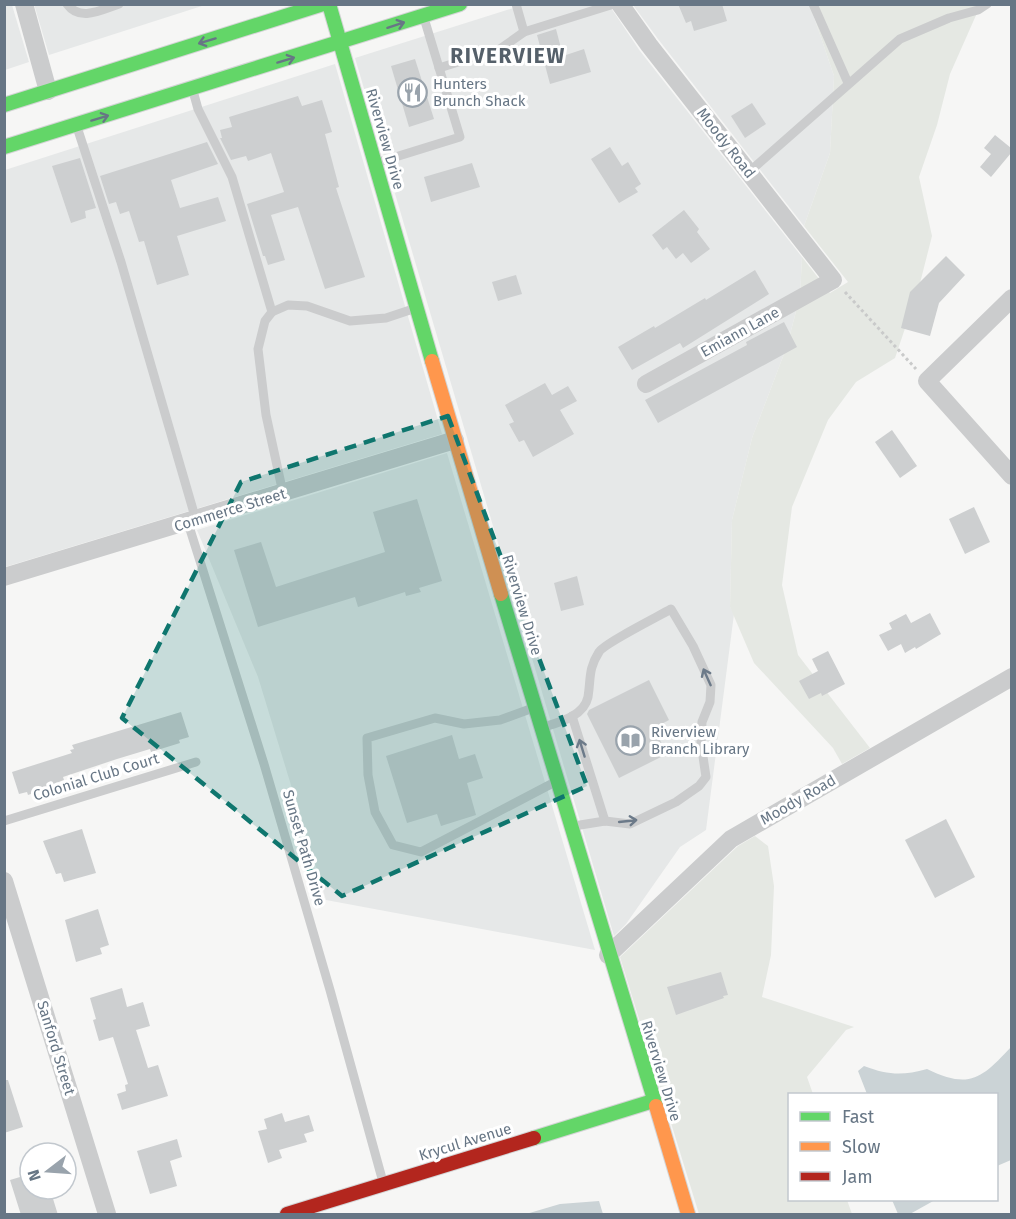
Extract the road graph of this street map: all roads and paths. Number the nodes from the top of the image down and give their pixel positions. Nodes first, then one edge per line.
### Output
1 (24, 4) edge
2 (67, 4) edge
3 (119, 4) edge
4 (323, 4) edge
5 (329, 4) edge
6 (460, 4) edge
7 (516, 4) edge
8 (614, 4) edge
9 (620, 4) edge
10 (813, 4) edge
11 (987, 4) edge
12 (423, 16) junction
13 (524, 32) junction
14 (340, 43) junction
15 (439, 68) junction
16 (848, 83) junction
17 (193, 89) junction
18 (48, 91) junction
19 (18, 100) junction
20 (4, 105) edge
21 (4, 111) edge
22 (77, 125) junction
23 (4, 147) edge
24 (375, 164) junction
25 (749, 172) junction
26 (834, 280) joint
27 (849, 296) dead end
28 (1011, 298) edge
29 (416, 308) junction
30 (272, 312) junction
31 (908, 360) dead end
32 (646, 384) dead end
33 (454, 440) junction
34 (1011, 476) edge
35 (283, 493) junction
36 (192, 521) junction
37 (4, 577) edge
38 (1011, 677) edge
39 (536, 707) junction
40 (572, 716) junction
41 (542, 727) junction
42 (196, 762) dead end
43 (558, 781) junction
44 (4, 820) edge
45 (605, 821) junction
46 (571, 826) junction
47 (4, 880) edge
48 (608, 955) junction
49 (653, 1101) junction
50 (383, 1185) junction
51 (107, 1215) edge
52 (286, 1215) edge
53 (688, 1215) edge

1 - 18 street
2 - 3 lane
4 -> 18 street
5 - 14 street, Riverview Drive
6 - 12 street
7 - 13 lane
8 - 13 lane
9 - 25 street, Moody Road
10 - 16 lane
11 - 16 lane
14 -> 12 street
12 - 15 lane
13 - 15 lane
17 -> 14 street
14 - 24 street, Riverview Drive
15 - 24 lane
16 - 25 lane
22 -> 17 street
17 - 30 lane
18 - 19 street
19 - 20 street
19 - 21 street
22 - 23 street
22 - 36 lane, Sunset Path Drive
24 - 29 street, Riverview Drive
25 - 26 street, Moody Road
26 - 32 street, Emiann Lane
27 - 31 path
28 - 34 street
29 - 30 lane
29 - 33 street, Riverview Drive
30 - 35 lane
33 - 35 street, Commerce Street
33 - 39 street, Riverview Drive
35 - 36 street, Commerce Street
36 - 37 street, Commerce Street
36 - 50 lane, Sunset Path Drive
38 - 48 street, Moody Road
39 - 41 street, Riverview Drive
39 - 43 lane
40 - 41 lane
45 -> 40 lane
45 -> 40 lane
41 - 43 street, Riverview Drive
42 - 44 lane, Colonial Club Court
43 - 46 street, Riverview Drive
45 - 46 lane
46 - 48 street, Riverview Drive
47 - 51 street, Sanford Street
48 - 49 street, Riverview Drive
49 - 50 street, Krycul Avenue
49 - 53 street, Riverview Drive
50 - 52 street, Krycul Avenue

